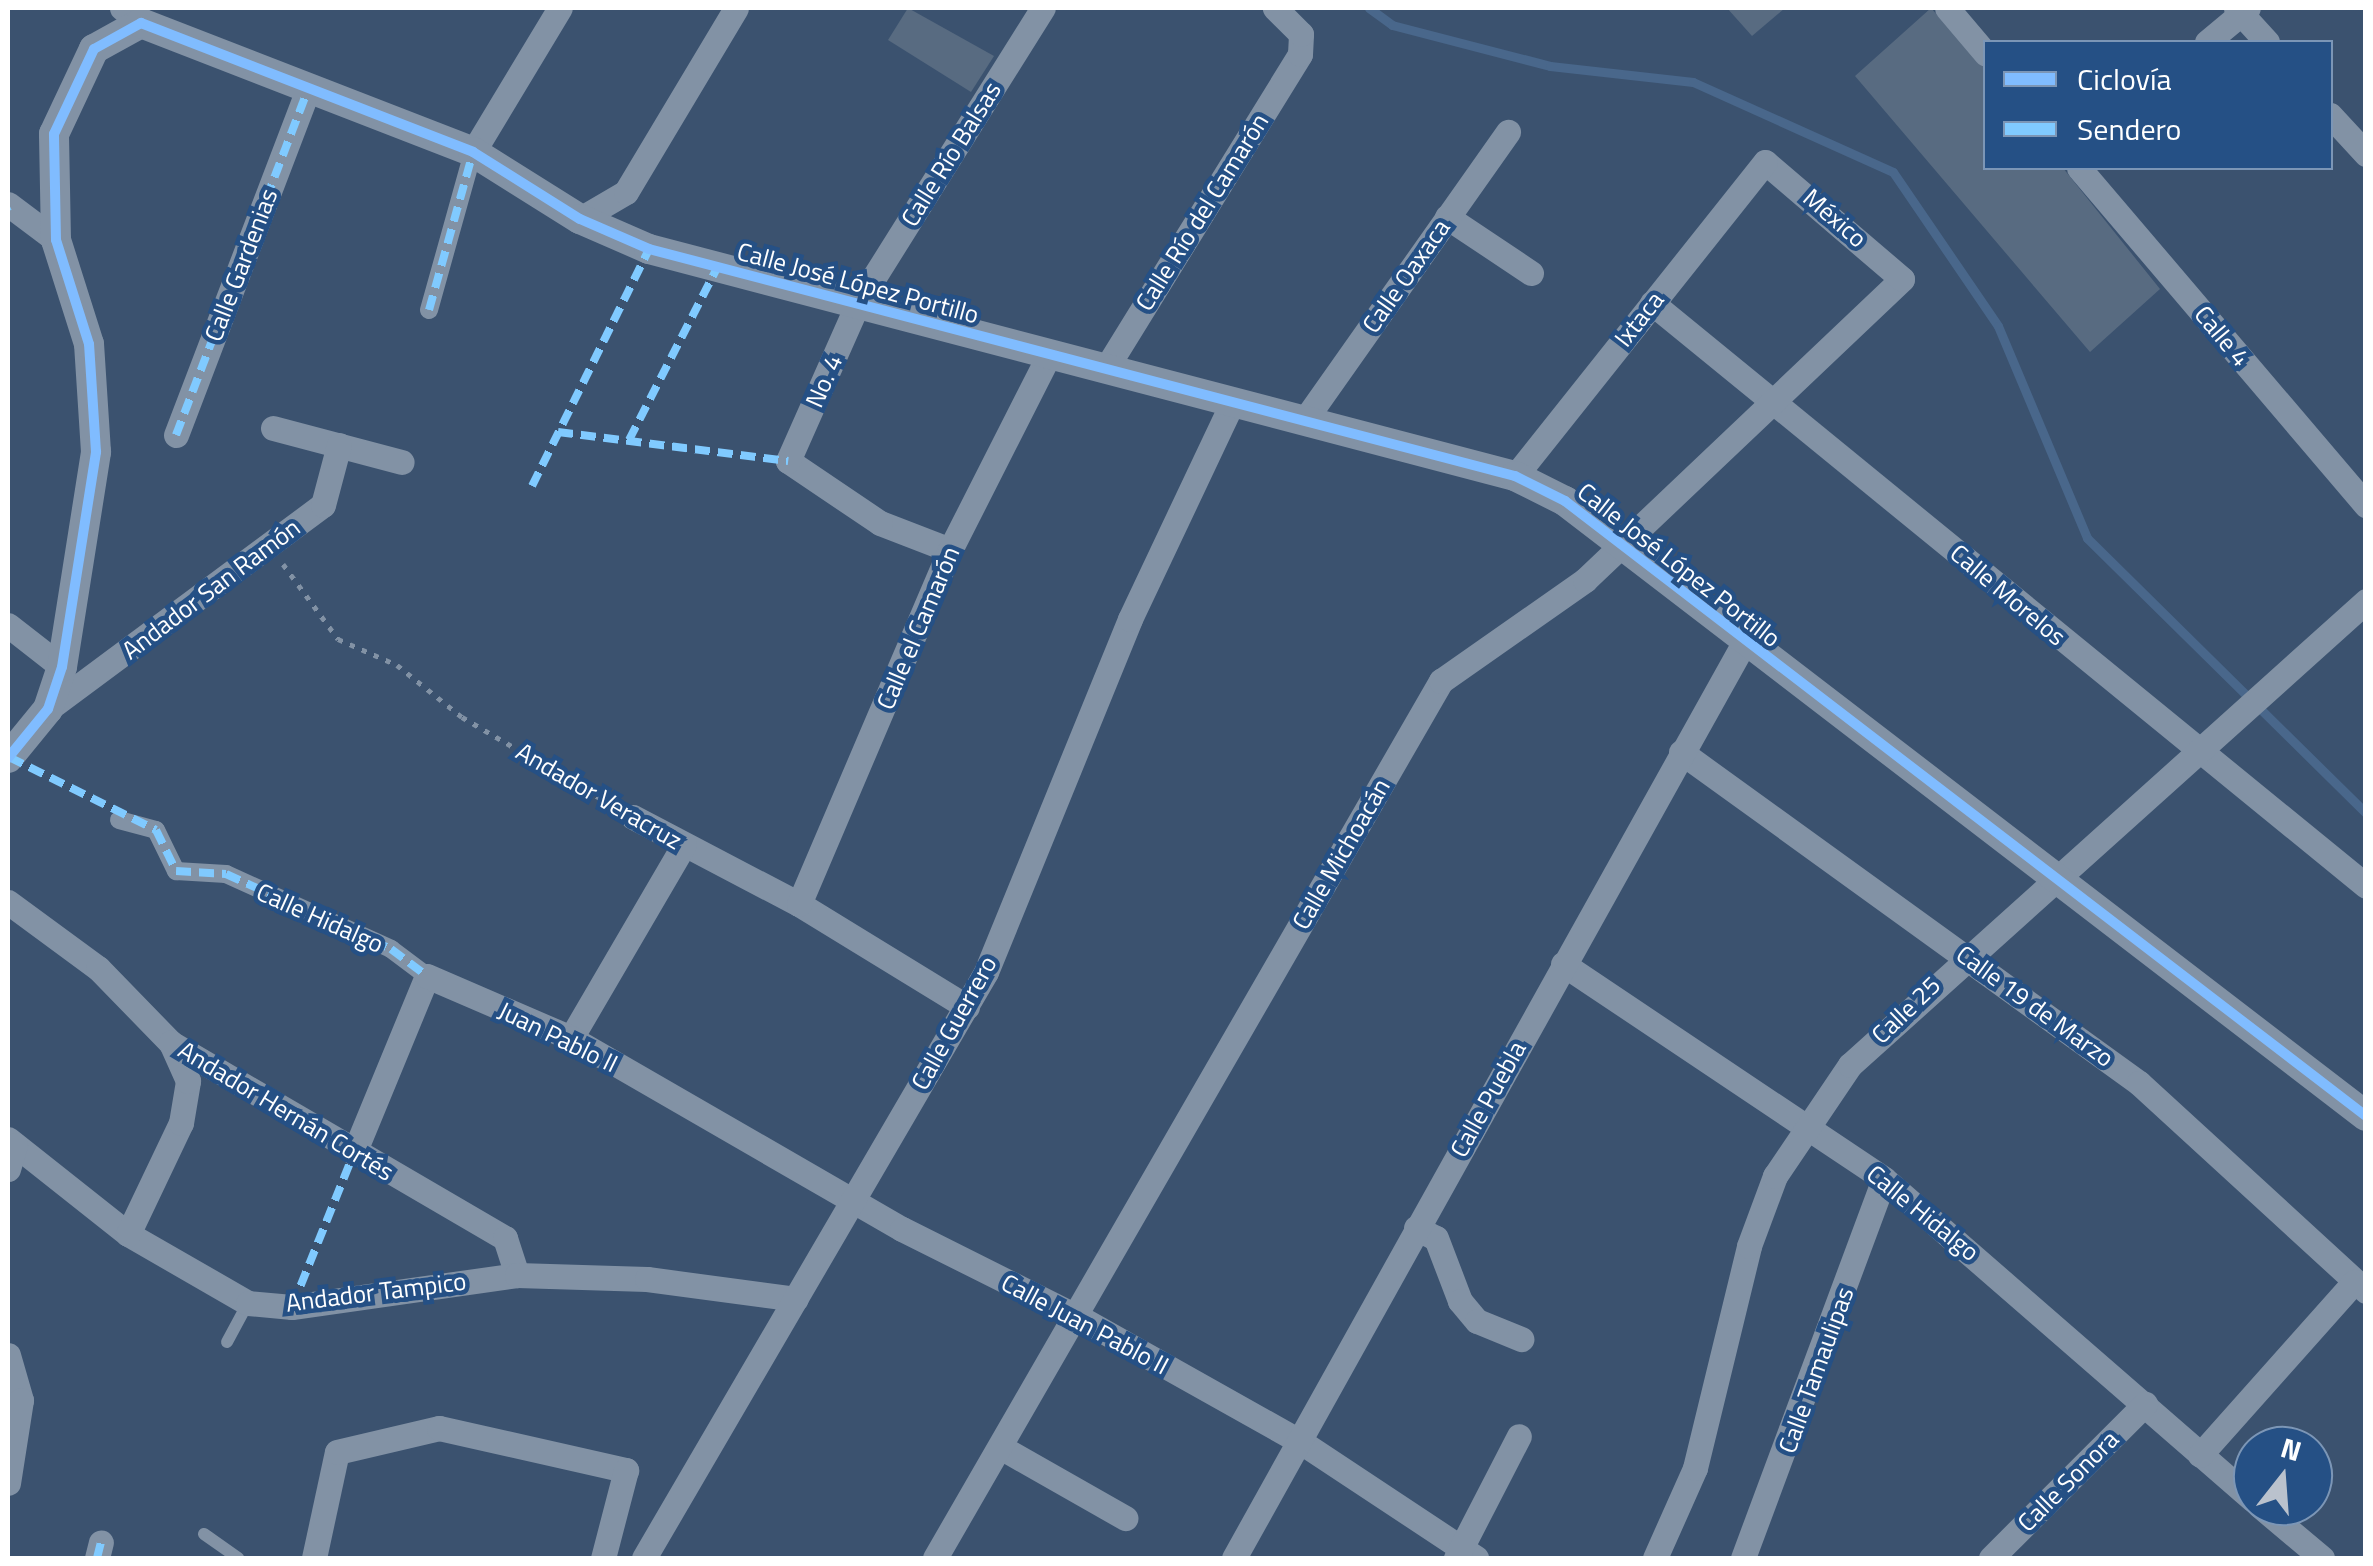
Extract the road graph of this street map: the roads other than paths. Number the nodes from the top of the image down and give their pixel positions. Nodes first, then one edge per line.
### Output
1 (560, 8) edge
2 (736, 8) edge
3 (1043, 8) edge
4 (1275, 8) edge
5 (1947, 8) edge
6 (2242, 10) edge
7 (131, 15) edge
8 (2209, 40) edge
9 (2264, 40) edge
10 (1983, 50) edge
11 (306, 94) junction
12 (2333, 117) edge
13 (1508, 132) dead end
14 (473, 152) junction
15 (2366, 154) edge
16 (1765, 162) joint
17 (2081, 170) edge
18 (8, 206) edge
19 (1447, 217) junction
20 (580, 219) junction
21 (56, 240) junction
22 (1531, 272) dead end
23 (1902, 279) joint
24 (859, 301) junction
25 (1652, 303) junction
26 (430, 310) dead end
27 (1048, 357) junction
28 (1104, 370) junction
29 (1778, 403) junction
30 (1231, 405) junction
31 (1304, 421) junction
32 (273, 428) dead end
33 (176, 435) dead end
34 (338, 445) junction
35 (402, 462) dead end
36 (1515, 476) junction
37 (2366, 505) edge
38 (1624, 544) junction
39 (950, 550) junction
40 (2366, 601) edge
41 (8, 624) edge
42 (1745, 641) junction
43 (62, 667) junction
44 (48, 709) junction
45 (2195, 750) junction
46 (1681, 752) junction
47 (8, 758) edge
48 (633, 817) road end
49 (120, 820) dead end
50 (684, 845) junction
51 (2051, 876) junction
52 (2366, 886) edge
53 (8, 902) edge
54 (800, 904) junction
55 (1964, 954) junction
56 (1563, 964) junction
57 (427, 976) junction
58 (966, 1007) junction
59 (571, 1038) junction
60 (171, 1043) junction
61 (685, 1104) joint
62 (2366, 1116) edge
63 (1807, 1127) junction
64 (10, 1151) edge
65 (354, 1154) junction
66 (1884, 1179) junction
67 (851, 1199) junction
68 (1416, 1228) junction
69 (128, 1234) junction
70 (517, 1275) junction
71 (2360, 1287) edge
72 (796, 1299) junction
73 (248, 1304) junction
74 (1080, 1318) junction
75 (1521, 1338) dead end
76 (227, 1342) dead end
77 (8, 1355) edge
78 (2145, 1404) junction
79 (1519, 1436) dead end
80 (1301, 1442) junction
81 (1002, 1448) junction
82 (2200, 1456) junction
83 (8, 1483) edge
84 (2233, 1483) edge
85 (1125, 1518) dead end
86 (2280, 1526) edge
87 (204, 1534) dead end
88 (2310, 1555) edge
89 (1464, 1556) edge
90 (238, 1558) edge
91 (314, 1558) edge
92 (603, 1558) edge
93 (644, 1558) edge
94 (935, 1558) edge
95 (1234, 1558) edge
96 (1655, 1558) edge
97 (1743, 1558) edge
98 (1992, 1558) edge

1 - 14 street
2 - 20 street
3 - 24 street, Calle Río Balsas
4 - 28 street, Calle Río del Camarón
5 - 10 street
6 - 8 street
6 - 9 street
7 - 11 street, Calle José López Portillo
7 - 21 street, Calle José López Portillo
11 - 14 street, Calle José López Portillo
11 - 33 street, Calle Gardenias
12 - 15 street
13 - 19 street, Calle Oaxaca
14 - 20 street, Calle José López Portillo
14 - 26 street
16 - 23 street, México
16 - 25 street, Ixtaca
17 - 37 street, Calle 4
18 - 21 street
19 - 22 street
19 - 31 street, Calle Oaxaca
20 - 24 street, Calle José López Portillo
21 - 43 street, Calle José López Portillo
23 - 29 street, Calle Michoacán
24 - 27 street, Calle José López Portillo
24 - 39 street, No. 4
25 - 29 street, Calle Morelos
25 - 36 street, Ixtaca
27 - 28 street, Calle José López Portillo
27 - 39 street, Calle el Camarón
28 - 30 street, Calle José López Portillo
29 - 38 street, Calle Michoacán
29 - 45 street, Calle Morelos
30 - 31 street, Calle José López Portillo
30 - 58 street, Calle Guerrero
31 - 36 street, Calle José López Portillo
32 - 34 street
34 - 35 street
34 - 44 street, Andador San Ramón
36 - 38 street, Calle José López Portillo
38 - 42 street, Calle José López Portillo
38 - 74 street, Calle Michoacán
39 - 54 street, Calle el Camarón
40 - 45 street, Calle 25
41 - 43 street
42 - 46 street, Calle Puebla
42 - 51 street, Calle José López Portillo
43 - 44 street, Calle José López Portillo
44 - 47 street, Calle José López Portillo
45 - 51 street, Calle 25
45 - 52 street, Calle Morelos
46 - 55 street, Calle 19 de Marzo
46 - 56 street, Calle Puebla
48 - 50 street, Andador Veracruz
49 - 57 street, Calle Hidalgo
50 - 54 street, Andador Veracruz
50 - 59 street
51 - 55 street, Calle 25
51 - 62 street, Calle José López Portillo
53 - 60 street, Andador Hernán Cortés
54 - 58 street, Andador Veracruz
55 - 63 street, Calle 25
55 - 71 street, Calle 19 de Marzo
56 - 63 street, Calle Hidalgo
56 - 68 street, Calle Puebla
57 - 59 street, Juan Pablo II
57 - 65 street
58 - 67 street, Calle Guerrero
59 - 61 street, Juan Pablo II
60 - 65 street, Andador Hernán Cortés
60 - 69 street
61 - 67 street, Calle Juan Pablo II
63 - 66 street, Calle Hidalgo
63 - 96 street, Calle 25
64 - 69 street, Andador Tampico
65 - 70 street, Andador Hernán Cortés
66 - 78 street, Calle Hidalgo
66 - 97 street, Calle Tamaulipas
67 - 72 street, Calle Guerrero
67 - 74 street, Calle Juan Pablo II
68 - 75 street
68 - 80 street, Calle Puebla
69 - 73 street, Andador Tampico
70 - 72 street, Andador Tampico
70 - 73 street, Andador Tampico
71 - 82 street
72 - 93 street, Calle Guerrero
73 - 76 lane
74 - 80 street, Calle Juan Pablo II
74 - 81 street, Calle Michoacán
77 - 83 street
78 - 82 street, Calle Hidalgo
78 - 98 street, Calle Sonora
79 - 89 street
80 - 89 street, Calle Juan Pablo II
80 - 95 street, Calle Puebla
81 - 85 street
81 - 94 street, Calle Michoacán
82 - 84 street, Calle Hidalgo
86 - 88 street
87 - 90 lane
91 - 92 street

